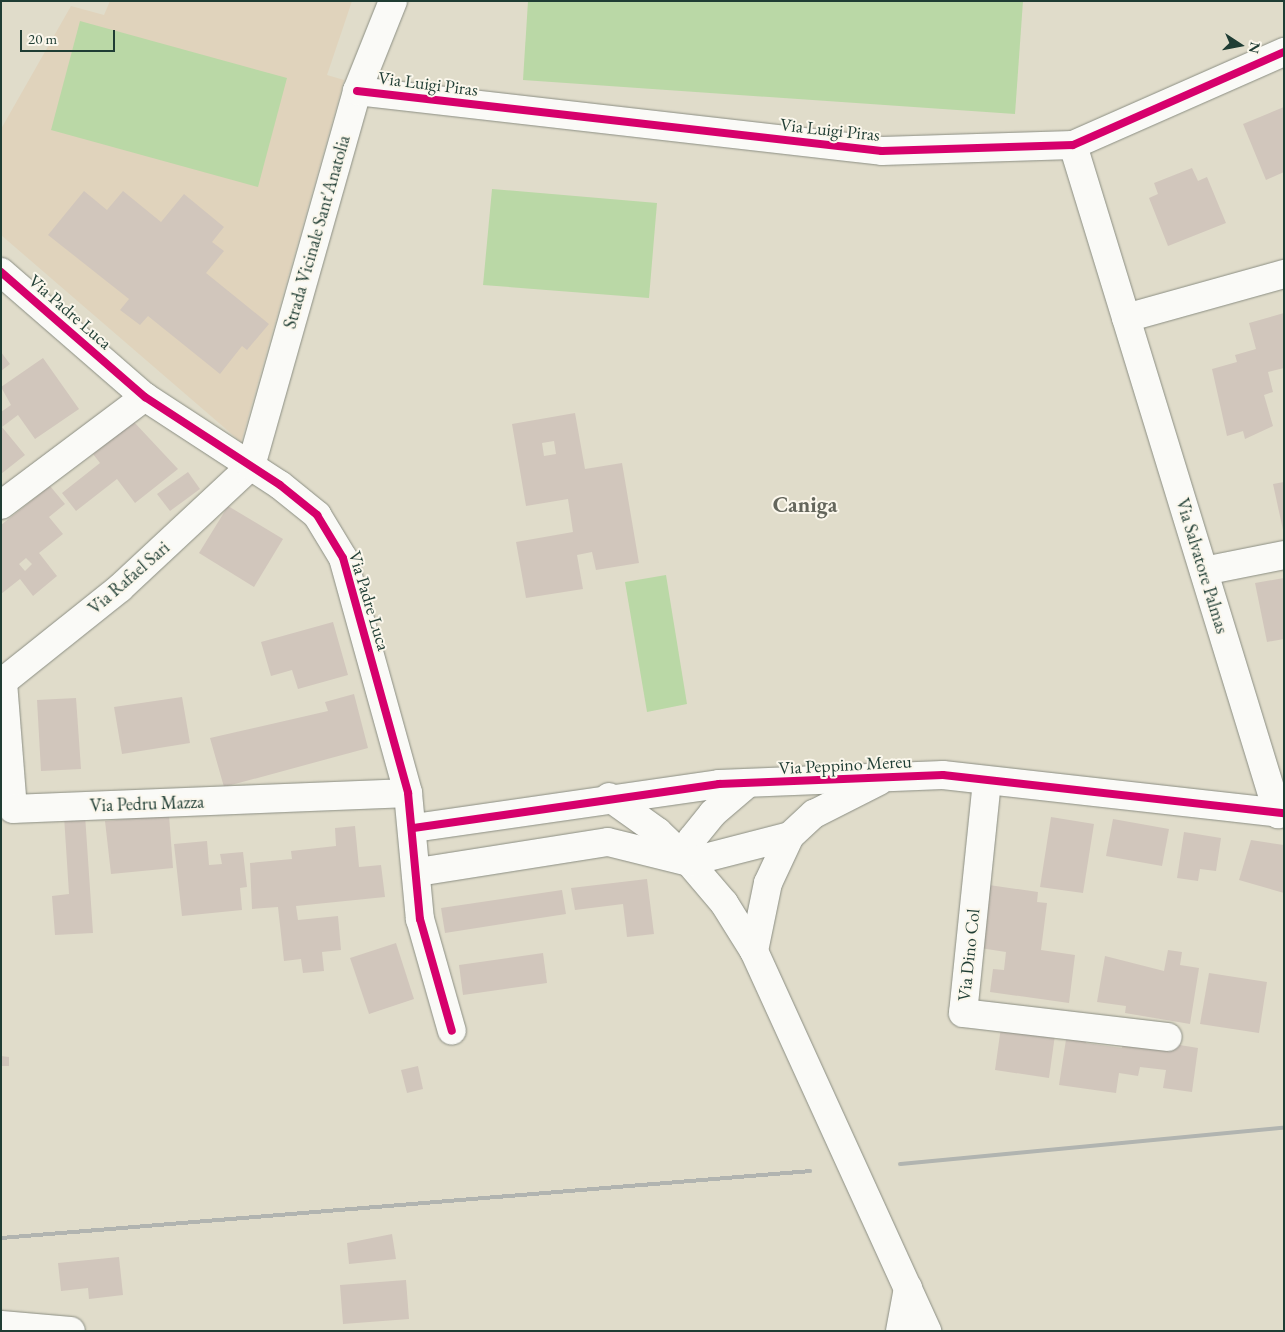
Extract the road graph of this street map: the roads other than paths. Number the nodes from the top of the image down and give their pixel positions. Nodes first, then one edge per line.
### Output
1 (393, 1) edge
2 (1284, 52) edge
3 (357, 91) junction
4 (1073, 144) junction
5 (1, 272) edge
6 (1284, 274) edge
7 (1126, 318) junction
8 (145, 397) junction
9 (251, 466) junction
10 (1, 505) edge
11 (1284, 555) edge
12 (1204, 571) junction
13 (2, 682) edge
14 (889, 776) junction
15 (987, 781) junction
16 (746, 785) junction
17 (408, 793) junction
18 (609, 797) junction
19 (1281, 813) edge
20 (414, 828) junction
21 (790, 836) junction
22 (689, 862) junction
23 (418, 872) junction
24 (754, 951) junction
25 (452, 1031) dead end
26 (1168, 1037) dead end
27 (908, 1288) junction
28 (1, 1325) edge
29 (71, 1331) edge
30 (900, 1331) edge
31 (927, 1331) edge

1 - 3 street, Strada Vicinale Sant'Anatolia
2 - 4 street, Via Luigi Piras
3 - 4 street, Via Luigi Piras
3 - 9 street, Strada Vicinale Sant'Anatolia
4 - 7 street, Via Salvatore Palmas
5 - 8 street, Via Padre Luca
6 - 7 street
7 - 12 street, Via Salvatore Palmas
8 - 9 street, Via Padre Luca
8 - 10 street
9 - 13 street, Via Rafael Sari
9 - 17 street, Via Padre Luca
11 - 12 street
12 - 19 street, Via Salvatore Palmas
13 - 17 street, Via Pedru Mazza
14 - 15 street, Via Peppino Mereu
14 - 16 street, Via Peppino Mereu
14 - 21 street, Via Peppino Mereu
15 - 19 street, Via Peppino Mereu
15 - 26 street, Via Dino Col
16 - 18 street, Via Peppino Mereu
16 - 22 street
17 - 20 street, Via Padre Luca
18 - 20 street, Via Peppino Mereu
18 - 22 street
20 - 23 street, Via Padre Luca
21 - 22 street, Via Peppino Mereu
21 - 24 street, Via Peppino Mereu
22 - 23 street
22 - 24 street
23 - 25 street, Via Padre Luca
24 - 27 street
27 - 30 street
27 - 31 street
28 - 29 street

